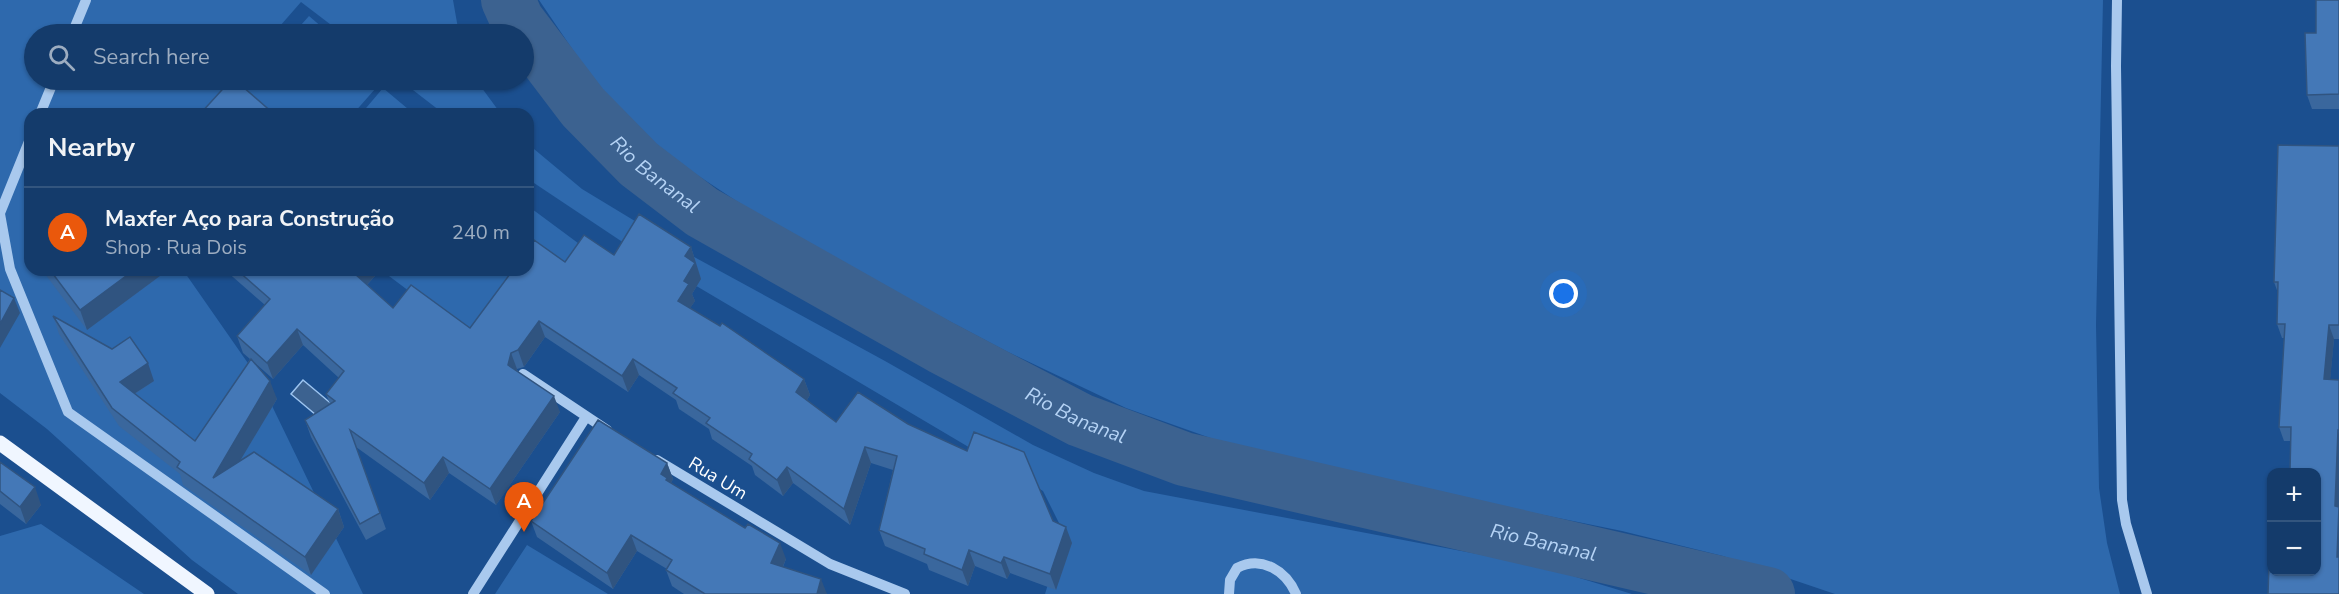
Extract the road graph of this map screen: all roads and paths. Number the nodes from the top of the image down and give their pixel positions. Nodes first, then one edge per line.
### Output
1 (86, 0) edge
2 (2117, 0) edge
3 (76, 24) edge
4 (50, 90) edge
5 (42, 108) edge
6 (24, 154) edge
7 (0, 214) edge
8 (523, 374) edge
9 (586, 417) junction
10 (617, 436) edge
11 (1, 444) edge
12 (647, 455) edge
13 (207, 594) edge
14 (325, 594) edge
15 (473, 594) edge
16 (905, 594) edge
17 (1229, 594) edge
18 (1296, 594) edge
19 (2146, 594) edge

1 - 3 street
2 - 19 street
4 - 5 street
6 - 7 street
7 - 14 street
8 - 9 street
9 - 10 street
9 - 15 street
11 - 13 main road
12 - 16 street, Rua Um
17 - 18 street

